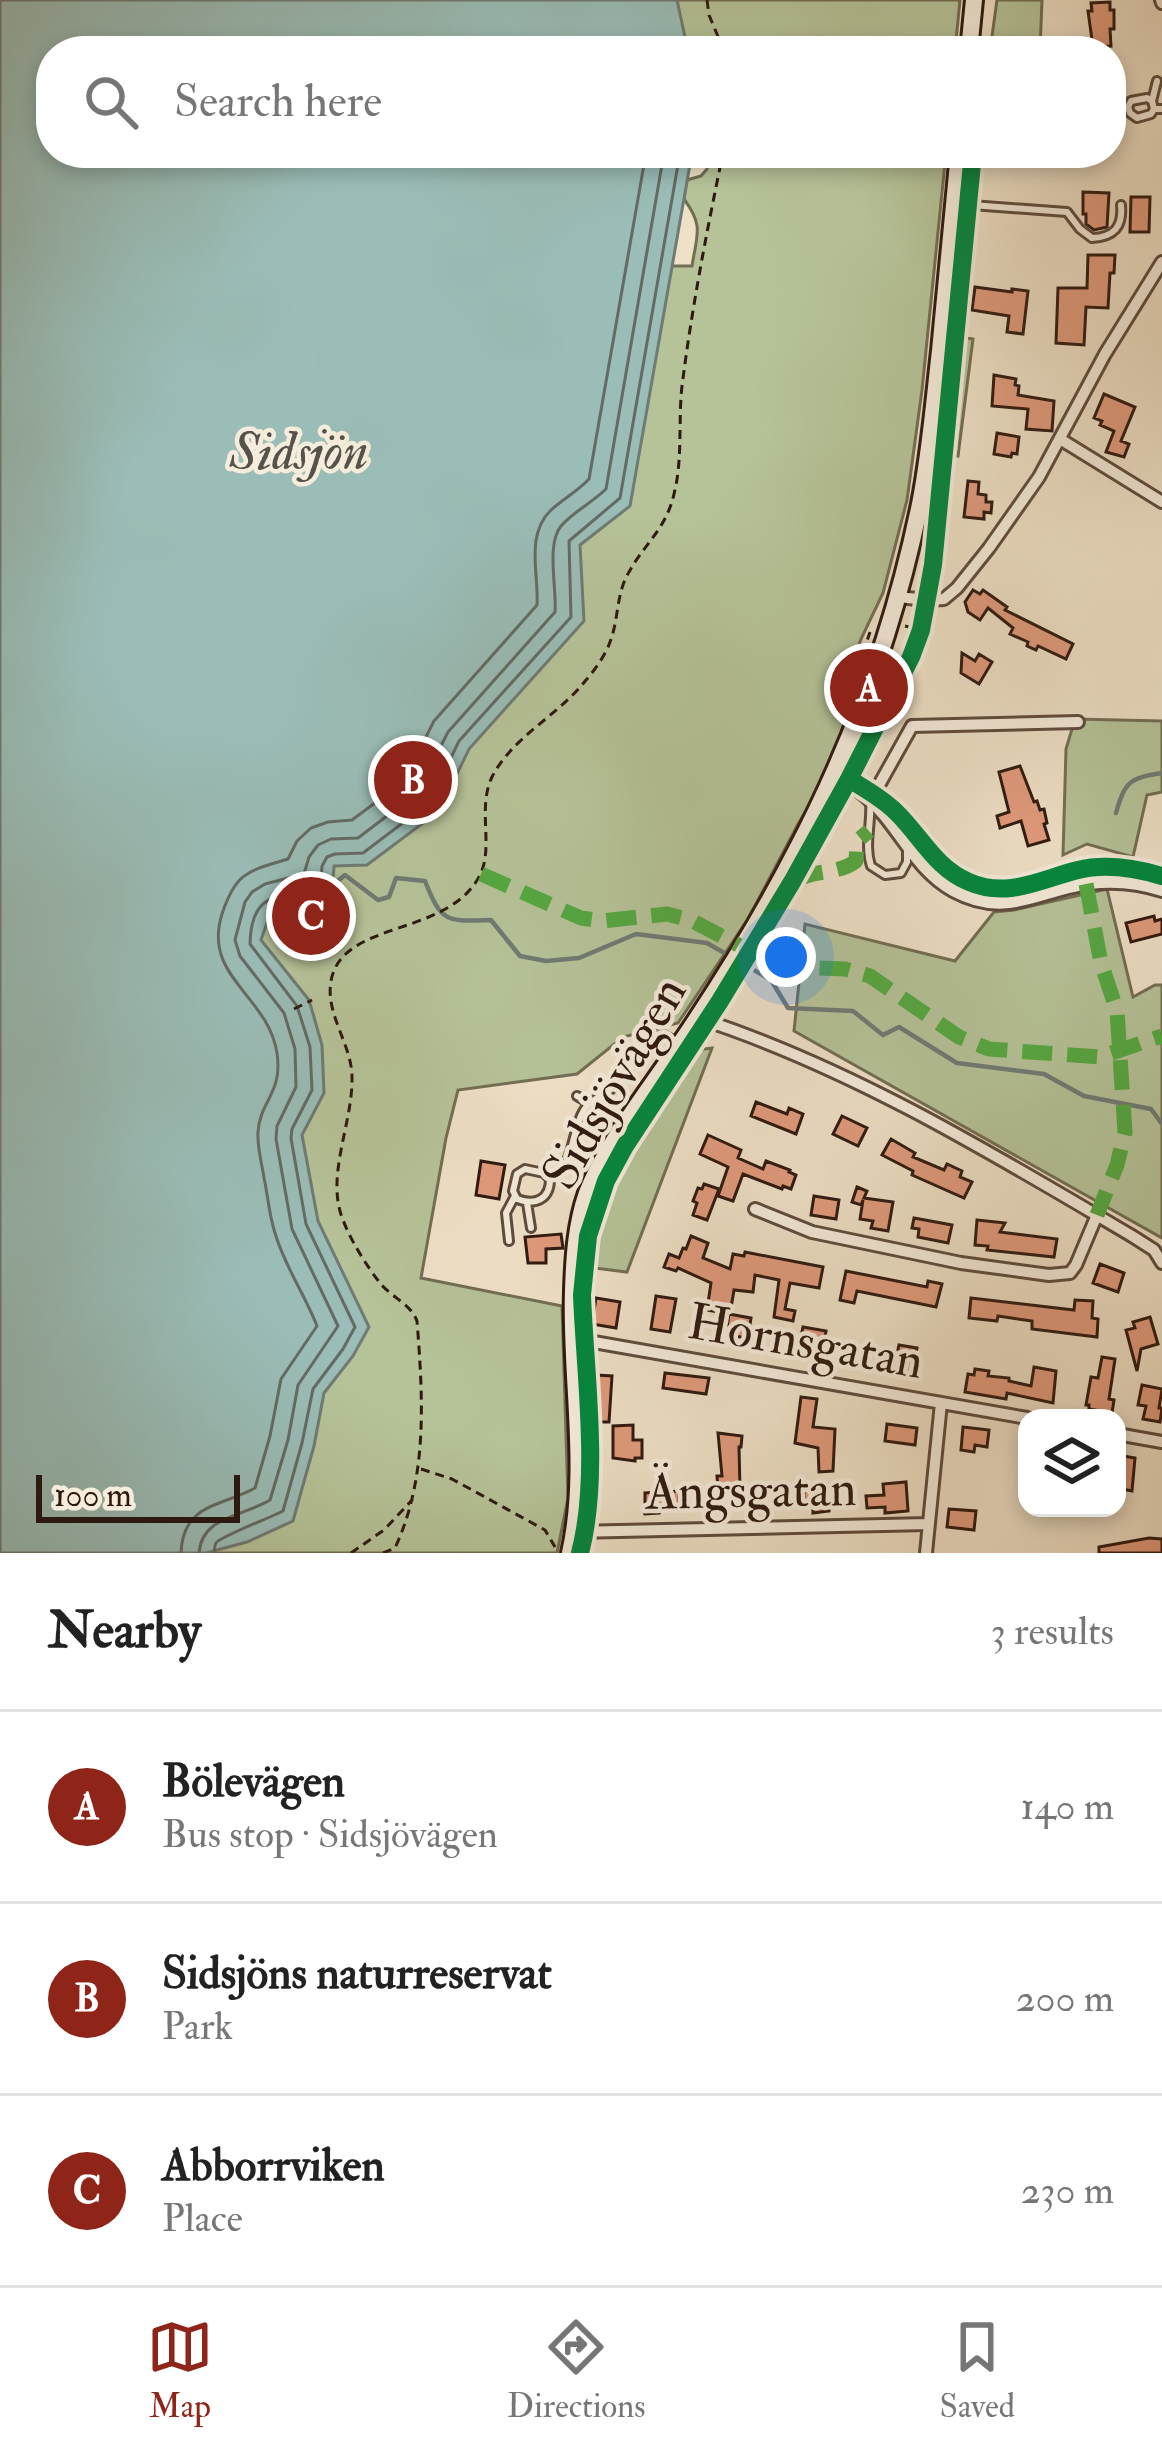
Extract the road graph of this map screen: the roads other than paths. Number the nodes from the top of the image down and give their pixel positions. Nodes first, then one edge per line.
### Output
1 (974, 0) edge
2 (970, 36) edge
3 (1157, 81) dead end
4 (1156, 106) edge
5 (958, 168) edge
6 (954, 204) junction
7 (1121, 205) dead end
8 (1162, 262) edge
9 (1060, 439) junction
10 (1162, 502) edge
11 (898, 597) junction
12 (1078, 722) dead end
13 (834, 775) junction
14 (870, 801) junction
15 (907, 847) junction
16 (1162, 891) edge
17 (698, 1018) junction
18 (680, 1044) junction
19 (577, 1096) dead end
20 (589, 1103) junction
21 (550, 1179) junction
22 (515, 1196) junction
23 (527, 1203) junction
24 (755, 1209) dead end
25 (1097, 1215) junction
26 (531, 1228) dead end
27 (509, 1241) dead end
28 (1162, 1263) edge
29 (572, 1337) junction
30 (941, 1403) junction
31 (1018, 1416) edge
32 (1126, 1436) edge
33 (1162, 1442) edge
34 (928, 1524) junction
35 (574, 1532) junction
36 (570, 1553) edge
37 (926, 1553) edge

1 - 2 main road
3 - 4 lane
5 - 6 main road, Sidsjövägen
6 - 7 lane
6 - 11 main road, Sidsjövägen
8 - 9 street
9 - 10 street
9 - 11 street
11 - 13 main road, Sidsjövägen
12 - 14 street
13 - 14 street
13 - 17 main road, Sidsjövägen
14 - 15 street
14 - 15 lane
15 - 16 street
17 - 18 main road, Sidsjövägen
17 - 25 street
18 - 20 lane
18 - 29 main road, Sidsjövägen
19 - 20 lane
20 - 21 lane
21 - 22 lane
21 - 23 lane
22 - 23 lane
22 - 27 lane
23 - 26 lane
24 - 25 street
25 - 28 street
29 - 30 street, Hornsgatan
29 - 35 main road, Sidsjövägen
30 - 31 street, Hornsgatan
30 - 34 street
32 - 33 street
34 - 35 street, Ängsgatan
34 - 37 street
35 - 36 main road, Sidsjövägen

